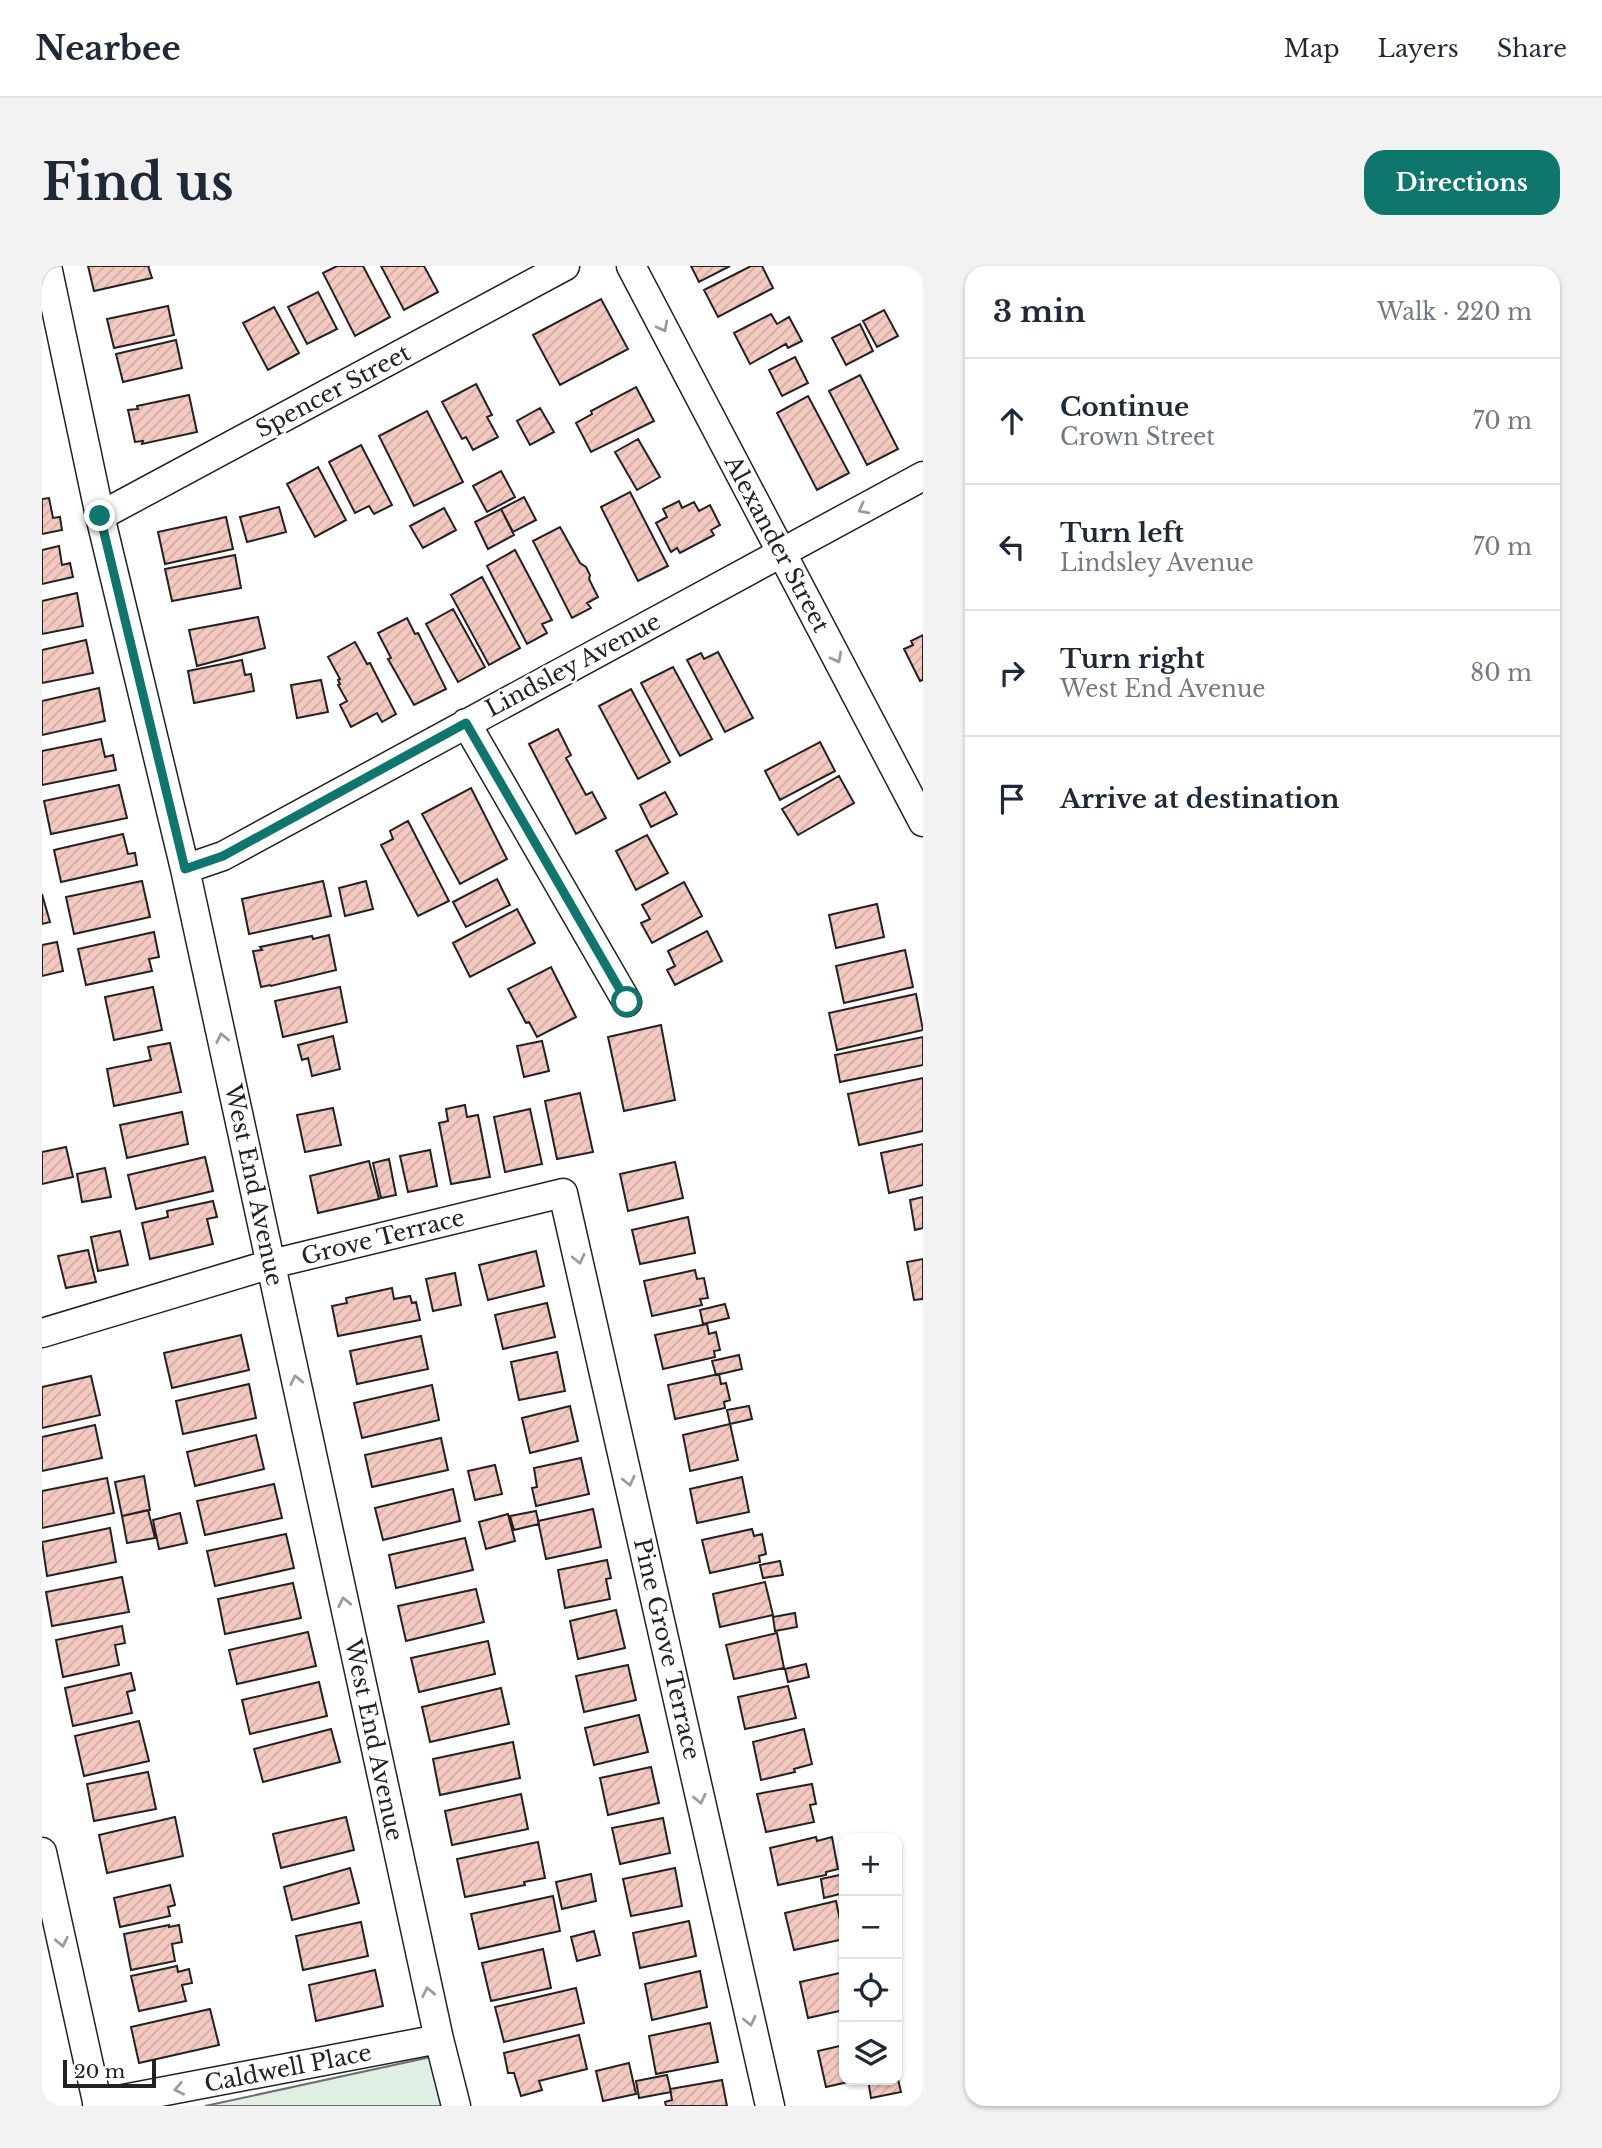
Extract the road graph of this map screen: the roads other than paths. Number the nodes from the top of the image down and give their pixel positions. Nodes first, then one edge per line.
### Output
1 (47, 266) edge
2 (565, 266) edge
3 (631, 266) edge
4 (923, 476) edge
5 (100, 516) junction
6 (781, 553) junction
7 (466, 723) junction
8 (923, 822) edge
9 (185, 869) junction
10 (627, 1002) dead end
11 (564, 1193) joint
12 (271, 1264) junction
13 (42, 1333) edge
14 (42, 1852) edge
15 (439, 2039) junction
16 (97, 2105) edge
17 (456, 2106) edge
18 (770, 2106) edge

1 - 5 street, West End Avenue
2 - 5 street, Spencer Street
3 -> 6 street, Alexander Street
4 -> 6 street, Lindsley Avenue
5 - 9 street, West End Avenue
6 - 7 street, Lindsley Avenue
6 -> 8 street, Alexander Street
7 - 9 street, Lindsley Avenue
7 - 10 street
12 -> 9 street, West End Avenue
11 - 12 street, Grove Terrace
11 -> 18 street, Pine Grove Terrace
12 - 13 street, Grove Terrace
15 -> 12 street, West End Avenue
14 -> 16 street
15 -> 16 street, Caldwell Place
15 - 17 street, West End Avenue

